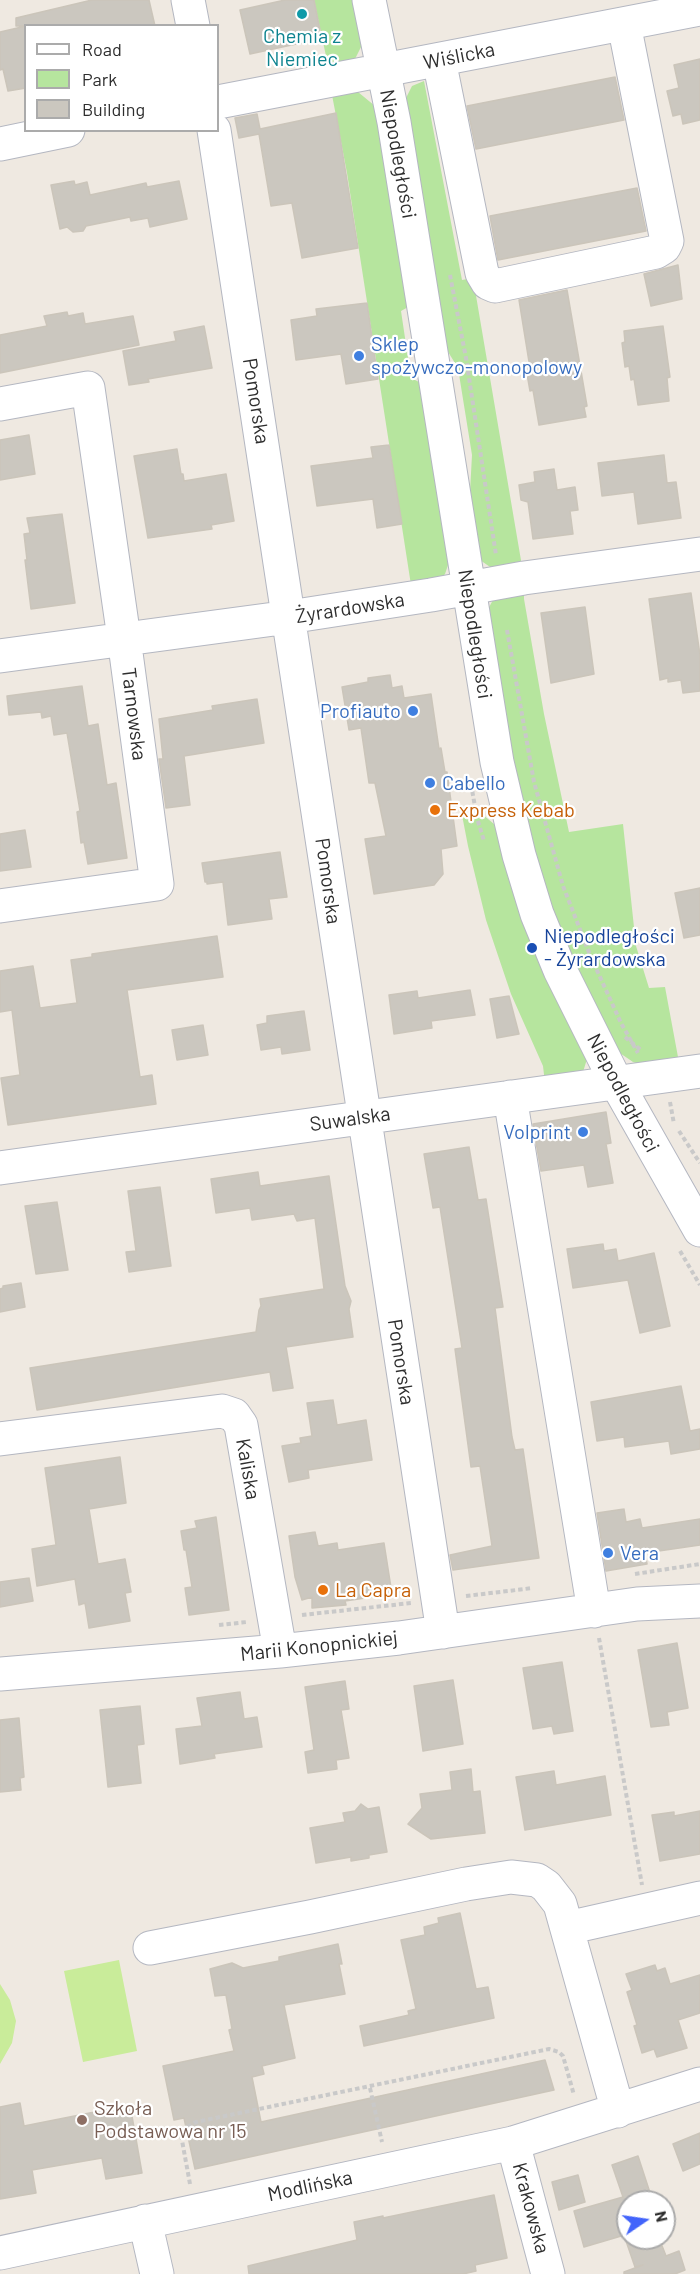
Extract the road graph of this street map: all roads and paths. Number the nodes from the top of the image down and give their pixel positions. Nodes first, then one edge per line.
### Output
1 (188, 0) edge
2 (369, 0) edge
3 (700, 9) edge
4 (193, 24) edge
5 (624, 24) junction
6 (439, 60) junction
7 (384, 71) junction
8 (219, 102) edge
9 (58, 132) edge
10 (214, 132) edge
11 (0, 144) edge
12 (0, 404) edge
13 (700, 554) edge
14 (467, 588) junction
15 (289, 617) junction
16 (124, 638) junction
17 (0, 656) edge
18 (0, 906) edge
19 (700, 1071) edge
20 (616, 1082) junction
21 (510, 1097) junction
22 (363, 1118) junction
23 (674, 1123) dead end
24 (700, 1163) edge
25 (0, 1168) edge
26 (700, 1229) edge
27 (0, 1439) edge
28 (700, 1564) edge
29 (543, 1587) dead end
30 (700, 1587) edge
31 (635, 1589) junction
32 (438, 1600) junction
33 (700, 1601) edge
34 (594, 1611) junction
35 (275, 1618) junction
36 (443, 1632) junction
37 (280, 1651) junction
38 (0, 1674) edge
39 (700, 1898) edge
40 (646, 1910) junction
41 (567, 1928) junction
42 (150, 1948) dead end
43 (700, 2084) edge
44 (370, 2088) junction
45 (618, 2111) junction
46 (582, 2122) junction
47 (513, 2143) junction
48 (389, 2169) junction
49 (196, 2210) junction
50 (145, 2222) junction
51 (0, 2253) edge
52 (157, 2274) edge
53 (548, 2274) edge

1 - 4 street
2 - 7 street, Niepodległości
3 - 5 street, Wiślicka
5 - 6 street, Wiślicka
5 - 6 street
6 - 7 street, Wiślicka
7 - 8 street, Wiślicka
7 - 14 street, Niepodległości
9 - 11 street
10 - 15 street, Pomorska
12 - 16 street, Tarnowska
13 - 14 street, Żyrardowska
14 - 15 street, Żyrardowska
14 - 20 street, Niepodległości
15 - 16 street, Żyrardowska
15 - 22 street, Pomorska
16 - 17 street, Żyrardowska
16 - 18 street, Tarnowska
19 - 20 street, Suwalska
20 - 21 street, Suwalska
20 - 26 street, Niepodległości
21 - 22 street, Suwalska
21 - 34 street
22 - 25 street, Suwalska
22 - 32 street, Pomorska
23 - 24 path
27 - 35 street, Kaliska
28 - 31 path
29 - 32 path
30 - 31 street, Marii Konopnickiej
31 - 33 street, Marii Konopnickiej
31 - 34 street, Marii Konopnickiej
32 - 35 path
32 - 36 street, Pomorska
34 - 36 street, Marii Konopnickiej
34 - 40 path
35 - 37 street, Kaliska
36 - 37 street, Marii Konopnickiej
37 - 38 street, Marii Konopnickiej
39 - 40 street
40 - 41 street
41 - 42 street
41 - 45 street
43 - 45 street, Modlińska
44 - 46 path
44 - 48 path
44 - 49 path
45 - 46 street, Modlińska
46 - 47 street, Modlińska
47 - 48 street, Modlińska
47 - 53 street, Krakowska
48 - 49 street, Modlińska
49 - 50 street, Modlińska
50 - 51 street, Modlińska
50 - 52 street

